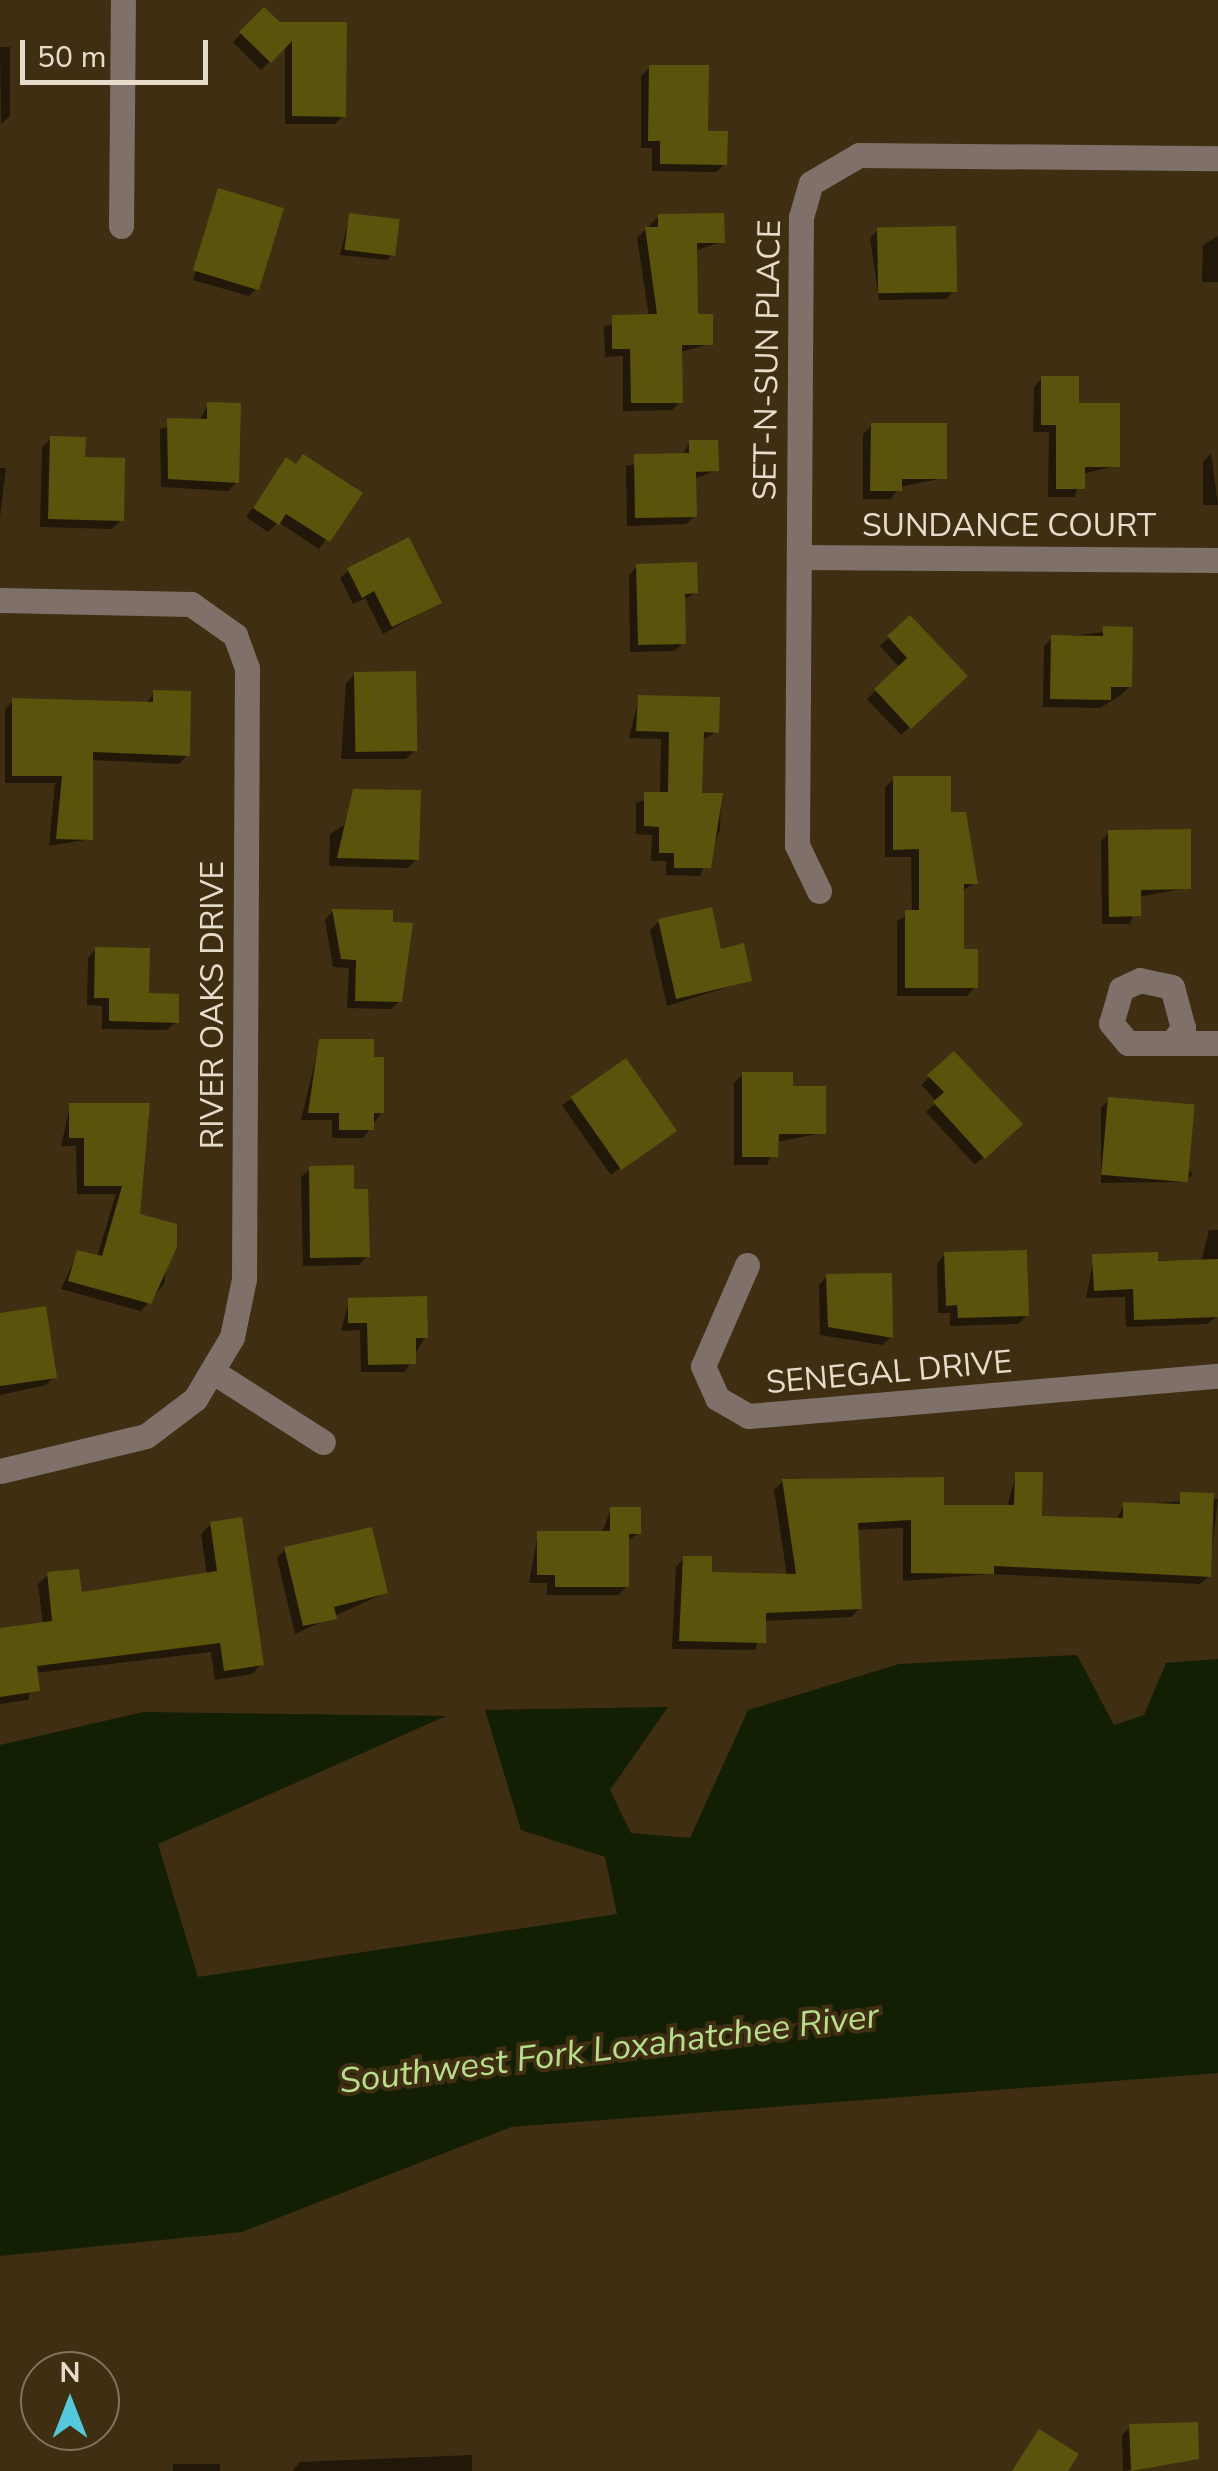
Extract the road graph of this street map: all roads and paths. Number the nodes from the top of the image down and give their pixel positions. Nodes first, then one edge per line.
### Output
1 (122, 0) edge
2 (1218, 158) edge
3 (121, 226) dead end
4 (798, 556) junction
5 (1218, 560) edge
6 (0, 600) edge
7 (819, 891) dead end
8 (1172, 1043) dead end
9 (1218, 1043) edge
10 (747, 1265) dead end
11 (214, 1373) junction
12 (1218, 1376) edge
13 (323, 1442) dead end
14 (0, 1471) edge

1 - 3 street
2 - 4 street, SET-N-SUN PLACE
4 - 5 street, SUNDANCE COURT
4 - 7 street, SET-N-SUN PLACE
6 - 11 street, RIVER OAKS DRIVE
8 - 9 street
10 - 12 street, SENEGAL DRIVE
11 - 13 street
11 - 14 street, RIVER OAKS DRIVE

